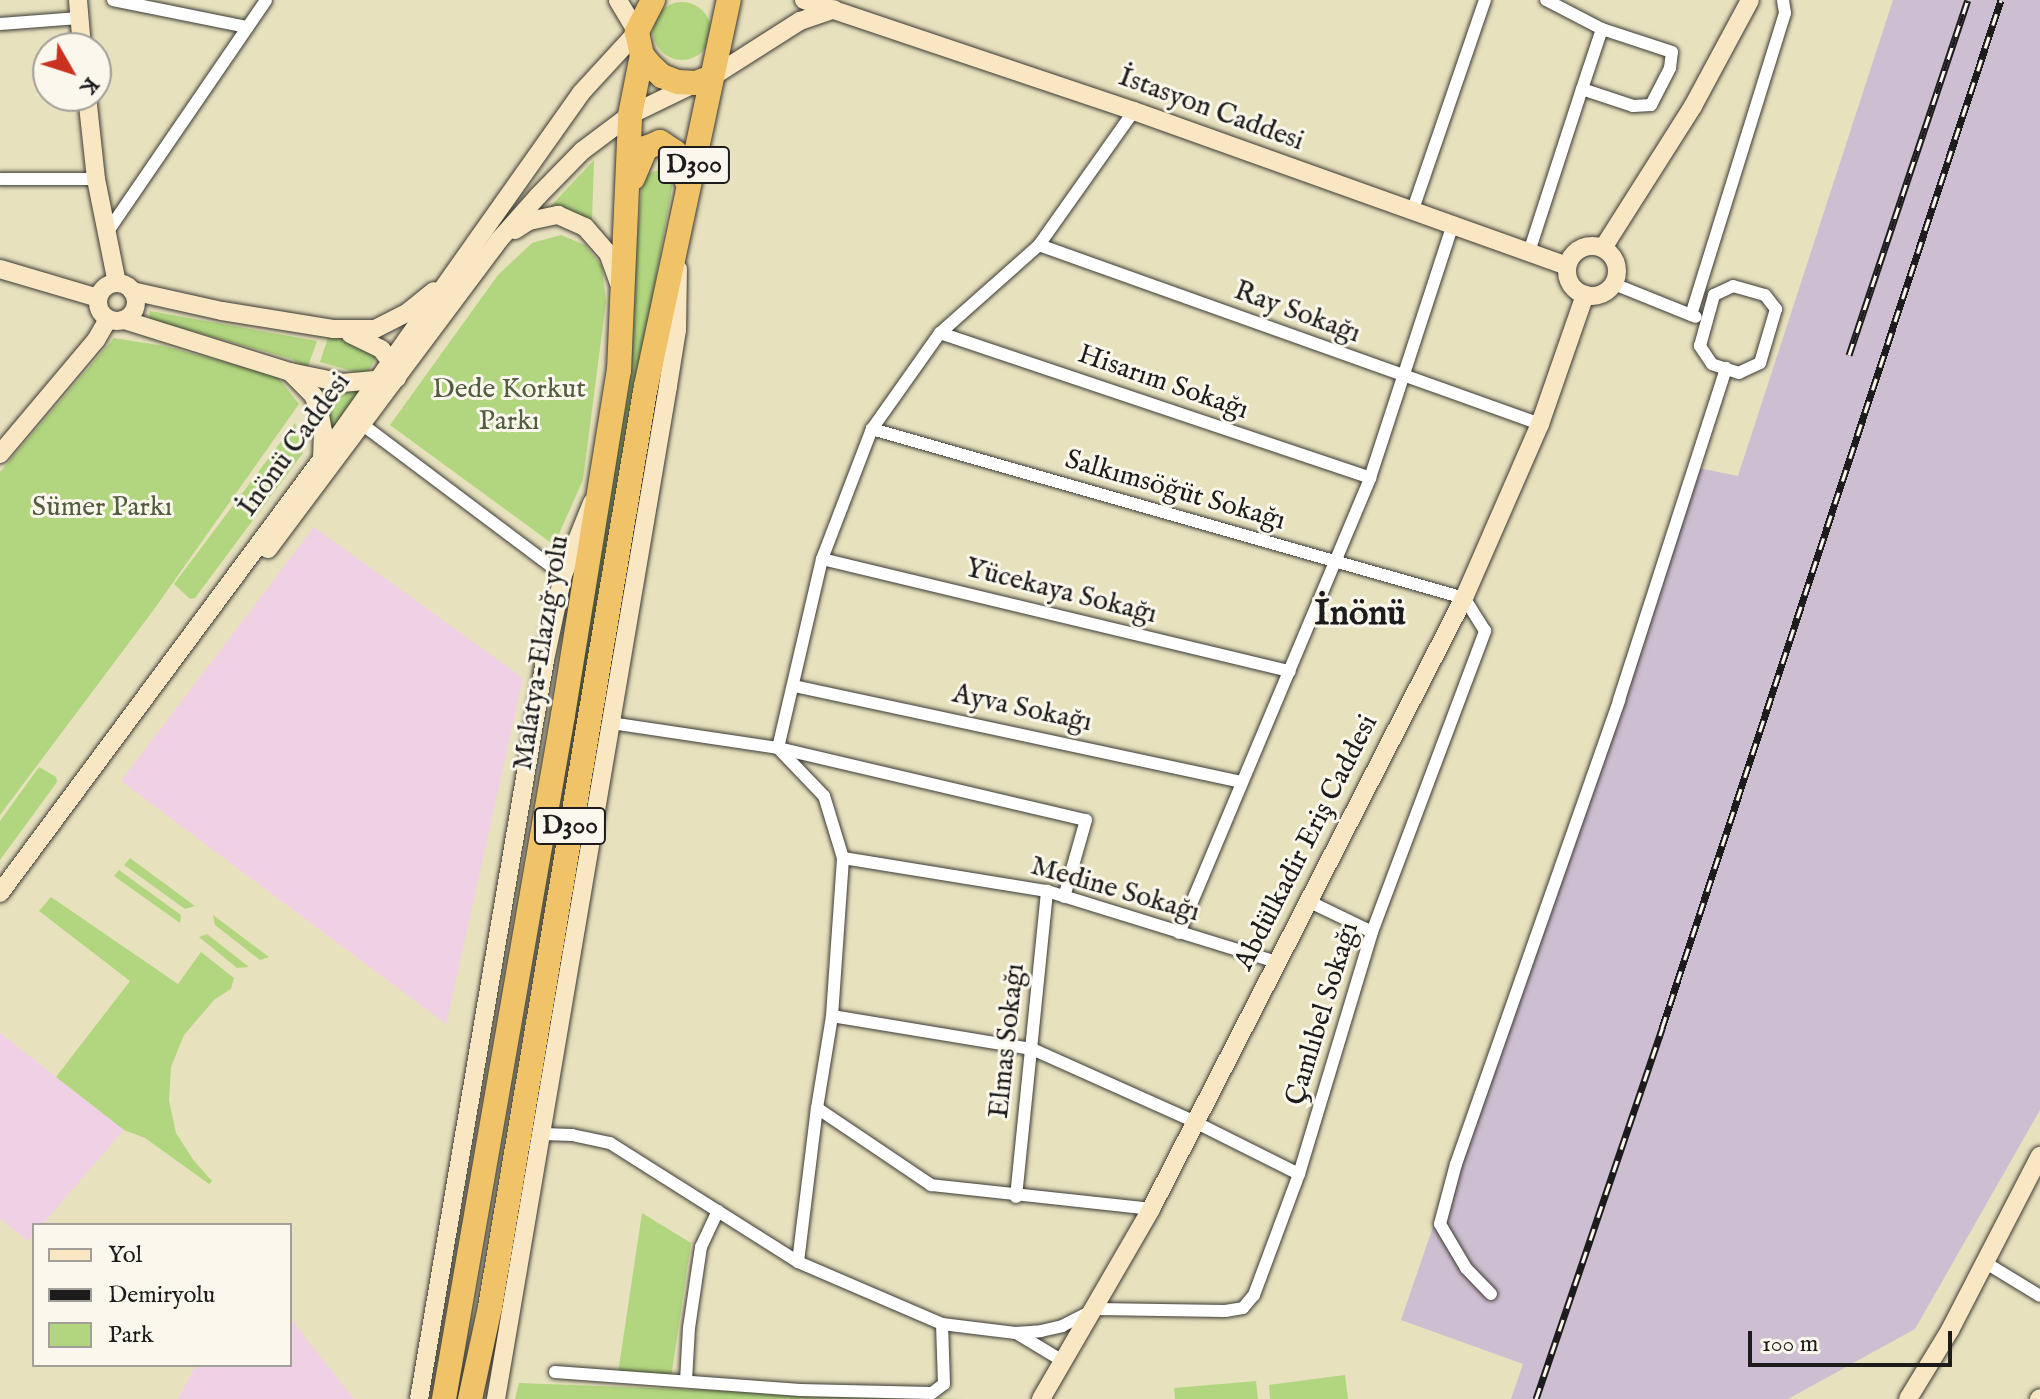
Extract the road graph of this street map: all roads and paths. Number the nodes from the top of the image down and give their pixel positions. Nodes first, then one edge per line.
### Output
1 (113, 0) edge
2 (266, 0) edge
3 (618, 0) edge
4 (653, 0) edge
5 (729, 0) edge
6 (804, 0) edge
7 (1485, 0) edge
8 (1546, 0) edge
9 (1750, 0) edge
10 (1783, 0) edge
11 (846, 8) edge
12 (78, 9) edge
13 (0, 24) edge
14 (247, 27) junction
15 (1602, 29) junction
16 (80, 32) edge
17 (640, 43) junction
18 (704, 80) junction
19 (1582, 89) junction
20 (1134, 111) junction
21 (89, 112) edge
22 (630, 115) junction
23 (0, 179) edge
24 (96, 179) junction
25 (689, 187) junction
26 (626, 201) junction
27 (1412, 212) junction
28 (1452, 227) junction
29 (106, 234) junction
30 (499, 240) junction
31 (1039, 245) junction
32 (1603, 248) junction
33 (1529, 252) junction
34 (674, 253) junction
35 (1567, 266) junction
36 (0, 269) edge
37 (451, 277) junction
38 (1614, 284) junction
39 (125, 287) junction
40 (1585, 295) junction
41 (624, 296) junction
42 (98, 298) junction
43 (1691, 315) junction
44 (116, 319) junction
45 (1707, 320) junction
46 (335, 329) junction
47 (940, 333) junction
48 (1726, 368) junction
49 (394, 370) junction
50 (290, 372) junction
51 (1403, 377) junction
52 (377, 382) junction
53 (1540, 424) junction
54 (363, 425) junction
55 (872, 429) junction
56 (0, 454) edge
57 (322, 459) junction
58 (1370, 478) junction
59 (599, 490) junction
60 (822, 559) junction
61 (1333, 562) junction
62 (563, 575) junction
63 (1464, 598) junction
64 (1290, 671) junction
65 (794, 686) junction
66 (611, 723) junction
67 (778, 748) junction
68 (1240, 782) junction
69 (843, 858) junction
70 (1047, 891) junction
71 (0, 893) edge
72 (1064, 897) junction
73 (1308, 901) junction
74 (0, 908) edge
75 (1372, 932) junction
76 (1179, 933) junction
77 (1277, 962) junction
78 (832, 1016) junction
79 (1032, 1049) junction
80 (817, 1108) junction
81 (1195, 1122) junction
82 (543, 1134) junction
83 (2040, 1156) edge
84 (1299, 1174) junction
85 (1016, 1197) junction
86 (1151, 1209) junction
87 (718, 1211) junction
88 (798, 1262) junction
89 (1986, 1263) junction
90 (2039, 1292) edge
91 (1491, 1294) dead end
92 (1096, 1309) junction
93 (942, 1324) junction
94 (1015, 1333) junction
95 (1063, 1361) junction
96 (555, 1372) dead end
97 (686, 1381) junction
98 (444, 1394) edge
99 (419, 1399) edge
100 (470, 1399) edge
101 (496, 1399) edge
102 (1025, 1399) edge
103 (1041, 1399) edge
104 (1909, 1399) edge

1 - 14 street
2 - 14 street
3 - 17 main road
4 - 17 highway, Malatya-Elazığ yolu
5 - 18 highway, Malatya-Elazığ yolu
6 - 11 main road, İstasyon Caddesi
7 - 27 street
8 - 15 street
9 - 32 main road
10 - 43 street
11 - 18 main road
11 - 20 main road, İstasyon Caddesi
12 - 13 street
12 - 16 main road
14 - 29 street
15 - 19 street
15 - 19 street
17 - 18 highway
17 - 22 highway, Malatya-Elazığ yolu / D300
17 - 37 main road, İnönü Caddesi
18 - 22 main road
18 - 25 highway, Malatya-Elazığ yolu / D300
19 - 33 street
20 - 27 main road, İstasyon Caddesi
20 - 31 street
21 - 24 main road
22 - 26 highway, Malatya-Elazığ yolu / D300
22 - 30 main road
23 - 24 street
24 - 29 main road
25 - 26 highway
25 - 34 highway, Malatya-Elazığ yolu / D300
26 - 41 highway, Malatya-Elazığ yolu / D300
27 - 28 main road, İstasyon Caddesi
28 - 33 main road, İstasyon Caddesi
28 - 51 street
29 - 39 main road
30 - 41 main road
30 - 49 main road
31 - 47 street
31 - 51 street, Ray Sokağı
32 - 35 main road
32 - 38 main road
33 - 35 main road, İstasyon Caddesi
34 - 66 main road
34 - 100 highway, Malatya-Elazığ yolu / D300
35 - 40 main road
36 - 42 main road
37 - 46 main road
37 - 49 main road, İnönü Caddesi
38 - 40 main road
38 - 43 street
39 - 42 main road
39 - 44 main road
39 - 46 main road
40 - 53 main road, Abdülkadir Eriş Caddesi
41 - 59 highway, Malatya-Elazığ yolu / D300
42 - 44 main road
43 - 45 street
44 - 50 main road
44 - 56 main road
45 - 48 street
45 - 48 street
46 - 49 main road
47 - 55 street
47 - 58 street, Hisarım Sokağı
48 - 91 street
49 - 52 main road, İnönü Caddesi
49 - 54 main road, İnönü Caddesi
50 - 52 main road
50 - 57 main road
51 - 53 street, Ray Sokağı
51 - 58 street
52 - 57 main road, İnönü Caddesi
53 - 63 main road, Abdülkadir Eriş Caddesi
54 - 62 street
54 - 74 main road, İnönü Caddesi
55 - 60 street
55 - 61 street, Salkımsöğüt Sokağı
57 - 71 main road, İnönü Caddesi
58 - 61 street
59 - 62 main road
59 - 98 highway, Malatya-Elazığ yolu / D300
60 - 64 street, Yücekaya Sokağı
60 - 65 street
61 - 63 street, Salkımsöğüt Sokağı
61 - 64 street
62 - 99 main road
63 - 73 main road, Abdülkadir Eriş Caddesi
63 - 75 street, Çamlıbel Sokağı
64 - 68 street
65 - 67 street
65 - 68 street, Ayva Sokağı
66 - 67 street
66 - 82 main road
67 - 69 street
67 - 72 street
68 - 76 street
69 - 70 street, Medine Sokağı
69 - 78 street
70 - 72 street, Medine Sokağı
70 - 79 street, Elmas Sokağı
72 - 76 street, Medine Sokağı
73 - 75 street
73 - 77 main road, Abdülkadir Eriş Caddesi
75 - 84 street, Çamlıbel Sokağı
76 - 77 street, Medine Sokağı
77 - 81 main road, Abdülkadir Eriş Caddesi
78 - 79 street
78 - 80 street
79 - 81 street
79 - 85 street, Elmas Sokağı
80 - 85 street
80 - 88 street
81 - 84 street
81 - 86 main road, Abdülkadir Eriş Caddesi
82 - 87 street
82 - 101 main road
83 - 89 main road
84 - 92 street, Çamlıbel Sokağı
85 - 86 street
86 - 92 main road, Abdülkadir Eriş Caddesi
87 - 88 street
87 - 97 street
88 - 93 street
89 - 90 street
89 - 104 main road
92 - 94 street
92 - 95 main road, Abdülkadir Eriş Caddesi
93 - 94 street
93 - 97 street
94 - 95 street
95 - 102 main road
95 - 103 main road, Abdülkadir Eriş Caddesi
96 - 97 street

